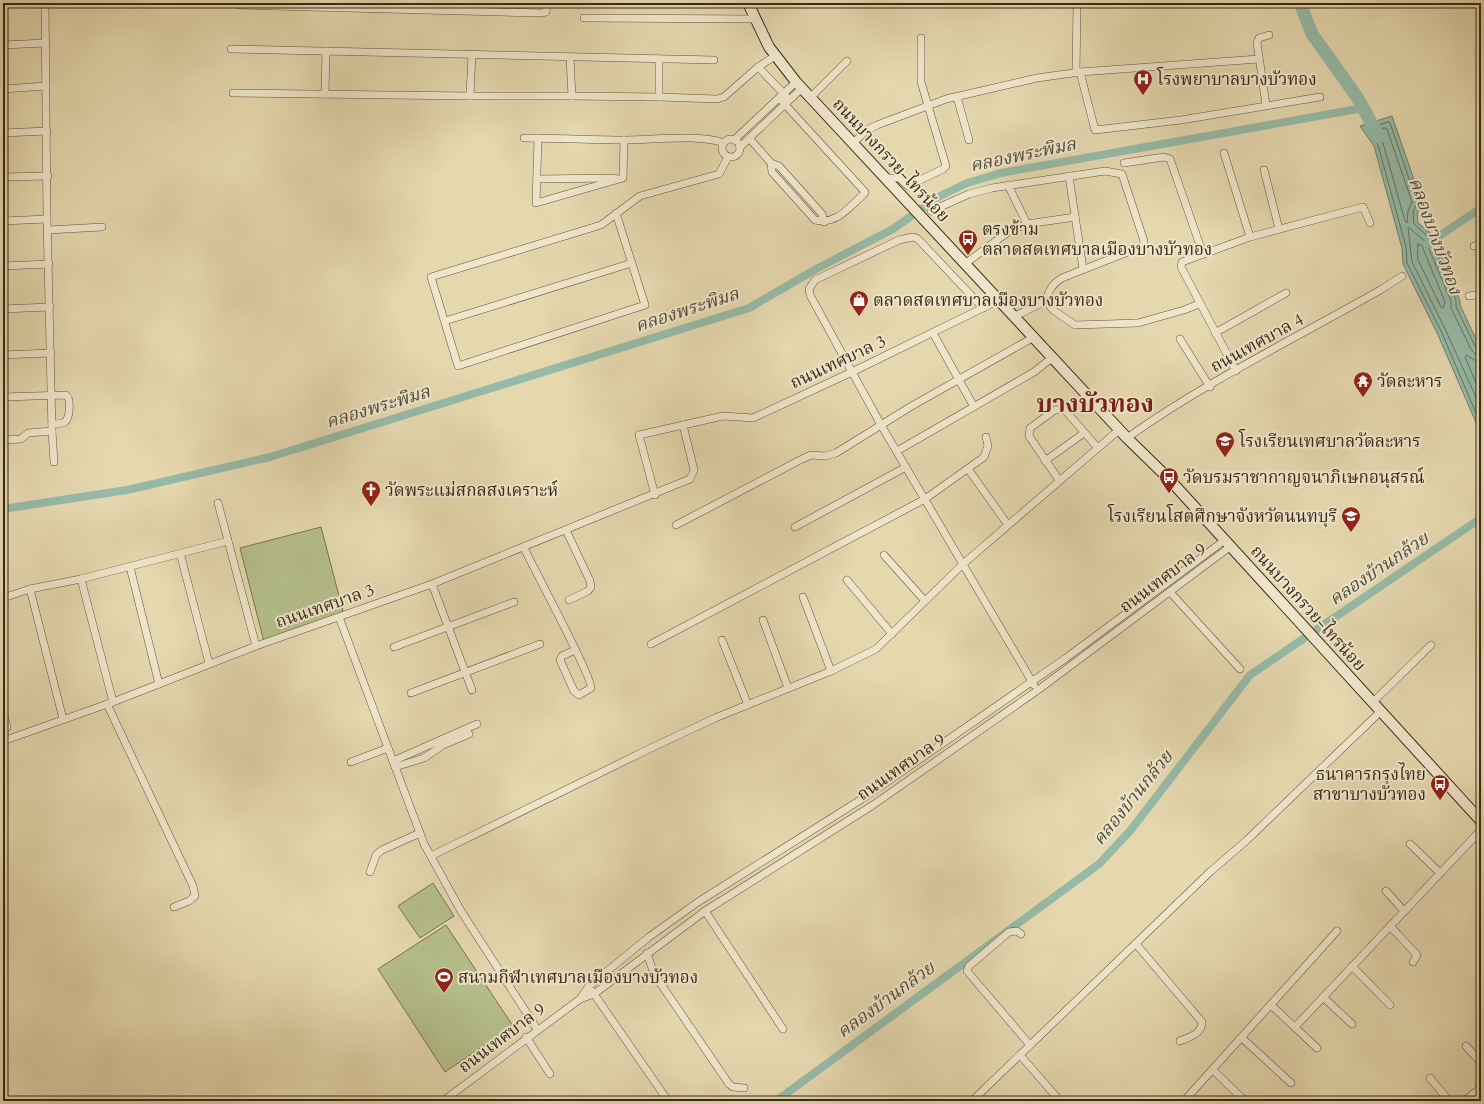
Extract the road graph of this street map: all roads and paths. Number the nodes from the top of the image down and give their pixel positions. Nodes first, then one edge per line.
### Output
1 (45, 3) edge
2 (234, 3) edge
3 (547, 3) edge
4 (748, 3) edge
5 (329, 6) edge
6 (1077, 6) dead end
7 (584, 18) dead end
8 (755, 19) junction
9 (1269, 35) dead end
10 (921, 38) dead end
11 (46, 43) junction
12 (3, 45) edge
13 (230, 49) dead end
14 (326, 51) junction
15 (472, 54) junction
16 (775, 56) junction
17 (570, 58) junction
18 (659, 59) junction
19 (1259, 59) junction
20 (714, 60) dead end
21 (847, 61) dead end
22 (758, 68) junction
23 (1078, 73) junction
24 (799, 85) junction
25 (46, 86) junction
26 (3, 88) edge
27 (234, 93) dead end
28 (325, 94) junction
29 (470, 96) junction
30 (572, 96) junction
31 (781, 96) junction
32 (659, 97) junction
33 (957, 97) junction
34 (1320, 97) dead end
35 (810, 98) junction
36 (787, 102) junction
37 (1266, 105) junction
38 (928, 106) junction
39 (47, 131) junction
40 (3, 133) edge
41 (524, 138) dead end
42 (538, 138) junction
43 (749, 138) junction
44 (624, 140) junction
45 (734, 140) junction
46 (970, 140) dead end
47 (724, 143) junction
48 (853, 143) junction
49 (740, 146) junction
50 (1224, 154) dead end
51 (728, 157) junction
52 (771, 163) junction
53 (1124, 163) dead end
54 (1264, 170) dead end
55 (48, 176) junction
56 (1069, 176) junction
57 (3, 177) edge
58 (623, 178) junction
59 (886, 178) junction
60 (537, 179) junction
61 (1008, 185) junction
62 (802, 192) junction
63 (796, 198) junction
64 (931, 211) dead end
65 (616, 213) junction
66 (1075, 216) junction
67 (47, 219) junction
68 (3, 221) edge
69 (824, 222) junction
70 (1370, 223) dead end
71 (1027, 224) junction
72 (102, 227) dead end
73 (1279, 229) junction
74 (48, 230) junction
75 (1250, 237) junction
76 (1481, 244) edge
77 (1474, 246) dead end
78 (1203, 254) junction
79 (632, 263) junction
80 (966, 263) junction
81 (49, 264) junction
82 (3, 266) edge
83 (1083, 269) junction
84 (1402, 276) dead end
85 (1286, 293) dead end
86 (1481, 294) edge
87 (1469, 296) dead end
88 (1000, 300) junction
89 (1046, 301) junction
90 (1199, 304) junction
91 (50, 307) junction
92 (983, 308) junction
93 (3, 309) edge
94 (1015, 316) junction
95 (445, 321) junction
96 (933, 333) junction
97 (1215, 333) junction
98 (1034, 336) junction
99 (1180, 339) dead end
100 (51, 353) junction
101 (3, 355) edge
102 (1053, 357) junction
103 (1236, 371) junction
104 (852, 372) junction
105 (960, 380) junction
106 (1210, 387) junction
107 (52, 395) junction
108 (3, 397) edge
109 (974, 407) junction
110 (683, 425) junction
111 (881, 426) junction
112 (52, 428) junction
113 (1120, 429) junction
114 (1084, 433) junction
115 (986, 437) dead end
116 (1127, 438) junction
117 (3, 440) edge
118 (1098, 447) junction
119 (897, 451) junction
120 (1045, 461) junction
121 (54, 462) dead end
122 (906, 466) junction
123 (968, 469) junction
124 (1059, 480) junction
125 (655, 495) junction
126 (925, 499) junction
127 (218, 503) dead end
128 (676, 525) dead end
129 (1008, 525) junction
130 (795, 526) dead end
131 (566, 530) junction
132 (228, 541) junction
133 (1228, 543) junction
134 (524, 548) junction
135 (180, 553) junction
136 (884, 555) dead end
137 (963, 564) junction
138 (130, 567) junction
139 (82, 579) junction
140 (847, 580) dead end
141 (432, 584) junction
142 (30, 589) junction
143 (1170, 592) junction
144 (803, 597) dead end
145 (3, 598) edge
146 (569, 600) dead end
147 (925, 601) junction
148 (514, 602) dead end
149 (339, 617) junction
150 (763, 620) dead end
151 (448, 628) junction
152 (892, 634) junction
153 (722, 640) dead end
154 (540, 644) dead end
155 (651, 644) dead end
156 (1431, 645) dead end
157 (256, 646) junction
158 (394, 647) dead end
159 (575, 650) junction
160 (209, 664) junction
161 (1240, 669) dead end
162 (831, 671) junction
163 (465, 673) junction
164 (1032, 682) junction
165 (159, 684) junction
166 (788, 688) junction
167 (472, 690) dead end
168 (1038, 690) junction
169 (412, 693) dead end
170 (110, 703) junction
171 (1372, 703) junction
172 (748, 705) junction
173 (3, 711) edge
174 (1380, 712) junction
175 (63, 719) junction
176 (477, 724) dead end
177 (7, 727) dead end
178 (469, 734) dead end
179 (3, 741) edge
180 (388, 748) junction
181 (352, 762) dead end
182 (394, 764) junction
183 (1481, 821) edge
184 (1481, 830) edge
185 (420, 833) junction
186 (1410, 844) dead end
187 (431, 856) junction
188 (370, 872) dead end
189 (1440, 873) junction
190 (1386, 891) dead end
191 (174, 907) dead end
192 (705, 911) junction
193 (1404, 911) junction
194 (1390, 926) junction
195 (1337, 931) dead end
196 (1021, 934) dead end
197 (1136, 944) junction
198 (647, 953) junction
199 (1413, 962) dead end
200 (1352, 966) junction
201 (589, 986) junction
202 (594, 994) junction
203 (1323, 997) junction
204 (580, 998) junction
205 (1271, 1005) junction
206 (1390, 1005) dead end
207 (1352, 1024) dead end
208 (1295, 1027) junction
209 (537, 1029) junction
210 (783, 1029) dead end
211 (526, 1037) junction
212 (1242, 1038) junction
213 (1180, 1041) dead end
214 (1030, 1045) junction
215 (1466, 1046) dead end
216 (1318, 1048) dead end
217 (1020, 1055) junction
218 (1481, 1063) edge
219 (1213, 1070) junction
220 (550, 1074) dead end
221 (1430, 1078) dead end
222 (1291, 1083) dead end
223 (744, 1088) dead end
224 (1481, 1088) edge
225 (443, 1101) edge
226 (668, 1101) edge
227 (972, 1101) edge
228 (1060, 1101) edge
229 (1184, 1101) edge
230 (1245, 1101) edge
231 (1449, 1101) edge
232 (1464, 1101) edge

1 - 11 street
2 - 5 street
3 - 5 street
4 - 8 main road, ถนนบางกรวย-ไทรน้อย
6 - 23 street
7 - 8 street
8 - 16 main road, ถนนบางกรวย-ไทรน้อย
9 - 19 street
10 - 38 street
11 - 12 street
11 - 25 street
13 - 14 street
14 - 15 street
14 - 28 street
15 - 17 street
15 - 29 street
16 - 22 street
16 - 24 main road, ถนนบางกรวย-ไทรน้อย
17 - 18 street
17 - 30 street
18 - 20 street
18 - 32 street
19 - 23 street
19 - 37 street
21 - 35 street
22 - 31 street
22 - 32 street
23 - 33 street
23 - 37 street
24 - 31 street
24 - 35 main road, ถนนบางกรวย-ไทรน้อย
24 - 36 street
25 - 26 street
25 - 39 street
27 - 28 street
28 - 29 street
29 - 30 street
30 - 32 street
31 - 36 street
31 - 45 street
33 - 38 street
33 - 46 street
34 - 37 street
35 - 48 main road, ถนนบางกรวย-ไทรน้อย
36 - 43 street
36 - 69 street
38 - 48 street
38 - 59 street
39 - 40 street
39 - 55 street
41 - 42 street
42 - 44 street
42 - 60 street
43 - 49 street
43 - 52 street
44 - 47 street
44 - 58 street
45 - 47 street
45 - 49 street
47 - 51 street
48 - 59 main road, ถนนบางกรวย-ไทรน้อย
49 - 51 street
50 - 75 street
51 - 65 street
52 - 62 street
52 - 63 street
53 - 78 street
54 - 73 street
55 - 57 street
55 - 67 street
56 - 61 street
56 - 66 street
56 - 83 street
58 - 60 street
58 - 60 street
59 - 80 main road, ถนนบางกรวย-ไทรน้อย
61 - 64 street
61 - 71 street
62 - 63 street
62 - 69 street
63 - 69 street
65 - 79 street
65 - 95 street
66 - 71 street
66 - 83 street
67 - 68 street
67 - 74 street
70 - 73 street
71 - 80 street
72 - 74 street
73 - 75 street
74 - 81 street
75 - 78 street
76 - 77 street
78 - 90 street
79 - 95 street
79 - 95 street
80 - 88 main road, ถนนบางกรวย-ไทรน้อย
81 - 82 street
81 - 91 street
83 - 89 street
84 - 103 street, ถนนเทศบาล 4
85 - 97 street
86 - 87 street
88 - 92 street, ถนนเทศบาล 3
88 - 94 main road, ถนนบางกรวย-ไทรน้อย
89 - 90 street
89 - 94 street
90 - 97 street
91 - 93 street
91 - 100 street
92 - 96 street, ถนนเทศบาล 3
92 - 104 street
94 - 98 main road, ถนนบางกรวย-ไทรน้อย
96 - 104 street, ถนนเทศบาล 3
96 - 105 street
97 - 103 street
98 - 102 main road, ถนนบางกรวย-ไทรน้อย
98 - 105 street
99 - 106 street
100 - 101 street
100 - 107 street
102 - 109 street
102 - 113 main road, ถนนบางกรวย-ไทรน้อย
103 - 106 street, ถนนเทศบาล 4
104 - 110 street, ถนนเทศบาล 3
104 - 111 street
105 - 109 street
105 - 111 street
106 - 116 street, ถนนเทศบาล 4
107 - 108 street
107 - 112 street
107 - 112 street
109 - 119 street
110 - 125 street, ถนนเทศบาล 3
110 - 125 street, ถนนเทศบาล 3
111 - 119 street
111 - 128 street
112 - 117 street
112 - 121 street
113 - 116 main road, ถนนบางกรวย-ไทรน้อย
113 - 118 street
114 - 118 street
114 - 120 street
114 - 120 street
115 - 123 street
116 - 133 main road, ถนนบางกรวย-ไทรน้อย
118 - 124 street
119 - 122 street
120 - 124 street
122 - 126 street
122 - 130 street
123 - 126 street
123 - 129 street
124 - 129 street
125 - 131 street, ถนนเทศบาล 3
126 - 137 street
126 - 155 street
127 - 132 street
129 - 137 street
131 - 134 street, ถนนเทศบาล 3
131 - 146 street
132 - 135 street
132 - 157 street
133 - 143 street, ถนนเทศบาล 9
133 - 164 street, ถนนเทศบาล 9
133 - 171 main road, ถนนบางกรวย-ไทรน้อย
134 - 141 street, ถนนเทศบาล 3
134 - 159 street
135 - 138 street
135 - 160 street
136 - 147 street
137 - 147 street
137 - 164 street
138 - 139 street
138 - 165 street
139 - 142 street
139 - 170 street
140 - 152 street
141 - 149 street, ถนนเทศบาล 3
141 - 151 street
142 - 145 street
142 - 175 street
143 - 161 street
143 - 168 street, ถนนเทศบาล 9
144 - 162 street
147 - 152 street
148 - 151 street
149 - 157 street, ถนนเทศบาล 3
149 - 180 street
150 - 166 street
151 - 158 street
151 - 163 street
152 - 162 street
153 - 172 street
154 - 163 street
156 - 171 street
157 - 160 street, ถนนเทศบาล 3
159 - 159 street
160 - 165 street, ถนนเทศบาล 3
162 - 166 street
163 - 167 street
163 - 169 street
164 - 168 street
164 - 201 street, ถนนเทศบาล 9
165 - 170 street, ถนนเทศบาล 3
166 - 172 street
168 - 192 street, ถนนเทศบาล 9
170 - 175 street, ถนนเทศบาล 3
170 - 191 street
171 - 174 main road, ถนนบางกรวย-ไทรน้อย
172 - 187 street
173 - 177 street
174 - 183 main road, ถนนบางกรวย-ไทรน้อย
174 - 197 street
175 - 179 street, ถนนเทศบาล 3
176 - 182 street
178 - 182 street
180 - 181 street
180 - 182 street
182 - 185 street
184 - 189 street
185 - 187 street
185 - 188 street
186 - 189 street
187 - 209 street
189 - 193 street
190 - 193 street
192 - 198 street, ถนนเทศบาล 9
192 - 210 street
193 - 194 street
194 - 199 street
194 - 200 street
195 - 205 street
196 - 214 street
197 - 213 street
197 - 214 street
198 - 202 street, ถนนเทศบาล 9
198 - 223 street
200 - 203 street
200 - 206 street
201 - 202 street
201 - 204 street, ถนนเทศบาล 9
202 - 204 street, ถนนเทศบาล 9
202 - 226 street
203 - 207 street
203 - 208 street
204 - 209 street, ถนนเทศบาล 9
205 - 208 street
205 - 212 street
208 - 216 street
209 - 211 street, ถนนเทศบาล 9
211 - 220 street
211 - 225 street, ถนนเทศบาล 9
212 - 219 street
212 - 222 street
214 - 217 street
215 - 218 street
217 - 227 street
217 - 228 street
219 - 229 street
219 - 230 street
221 - 231 street
224 - 232 street

